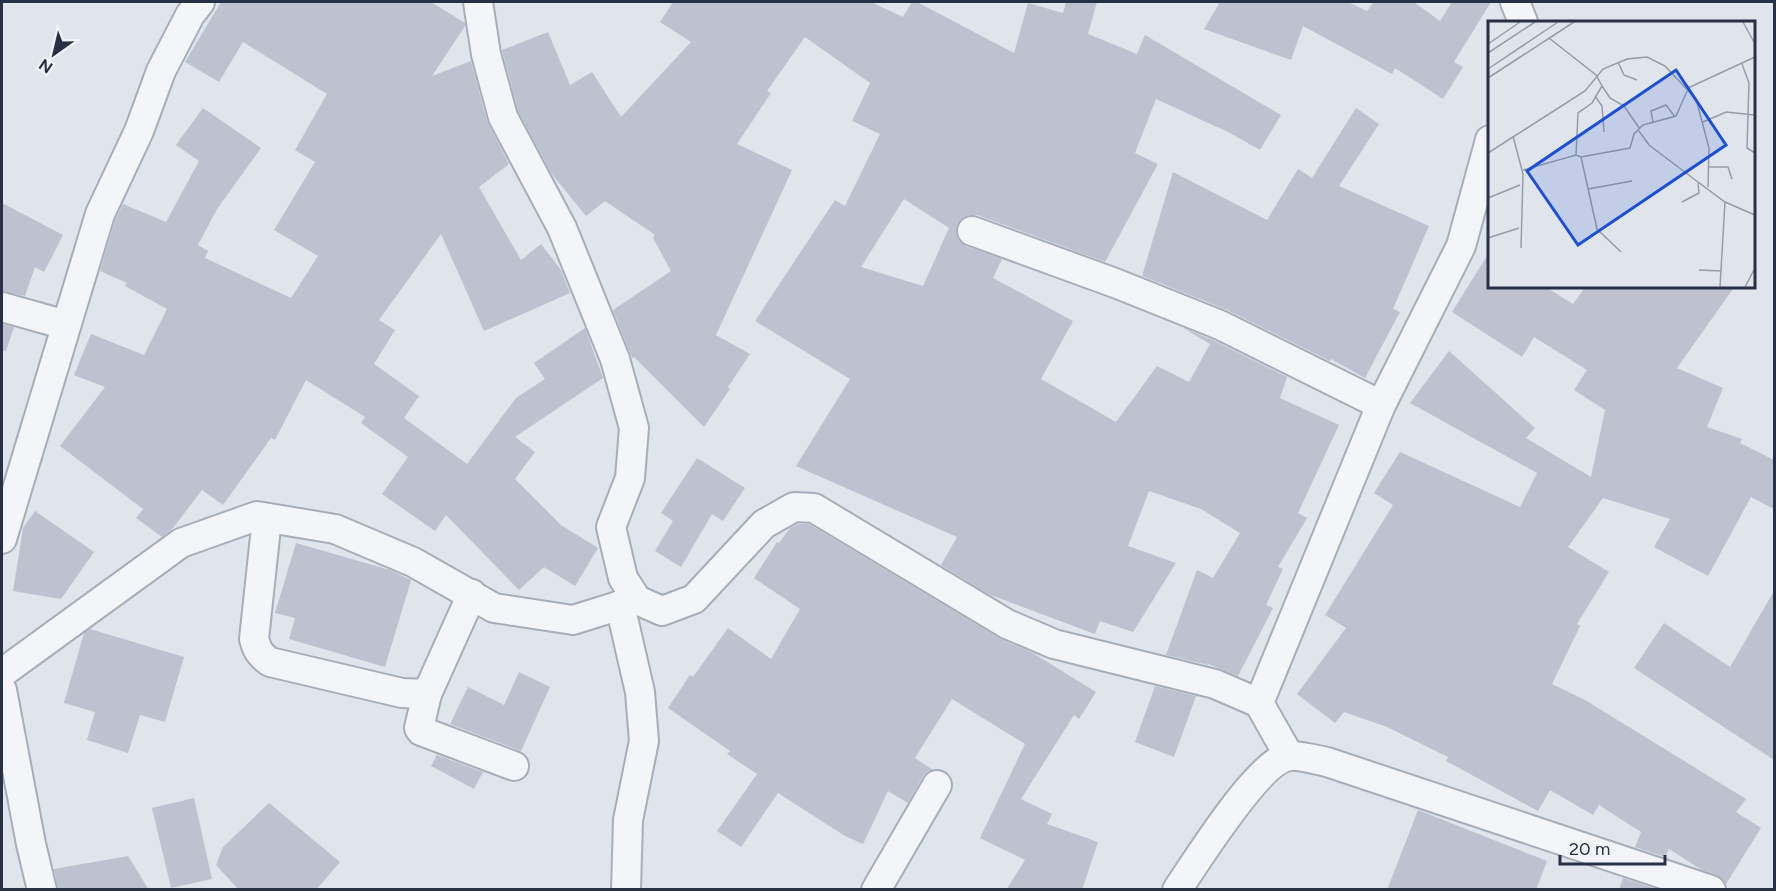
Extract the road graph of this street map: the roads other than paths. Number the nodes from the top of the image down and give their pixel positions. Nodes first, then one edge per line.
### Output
1 (200, 2) edge
2 (478, 2) edge
3 (1515, 2) edge
4 (1523, 21) edge
5 (1488, 147) edge
6 (972, 231) dead end
7 (2, 307) edge
8 (66, 325) junction
9 (1381, 405) junction
10 (267, 518) junction
11 (2, 539) edge
12 (472, 594) junction
13 (629, 603) junction
14 (2, 673) edge
15 (2, 690) edge
16 (427, 694) junction
17 (1259, 703) junction
18 (1289, 756) junction
19 (514, 766) dead end
20 (937, 784) dead end
21 (42, 890) edge
22 (626, 890) edge
23 (876, 890) edge
24 (1177, 890) edge
25 (1711, 890) edge

1 - 8 street
2 - 13 street
3 - 4 street
5 - 9 street
6 - 9 street
7 - 8 street
8 - 11 street
9 - 17 street
10 - 12 street
10 - 14 street
10 - 16 street
12 - 13 street
12 - 16 street
13 - 17 street
13 - 22 street
15 - 21 street
16 - 19 street
17 - 18 street
18 - 24 street
18 - 25 street
20 - 23 street

